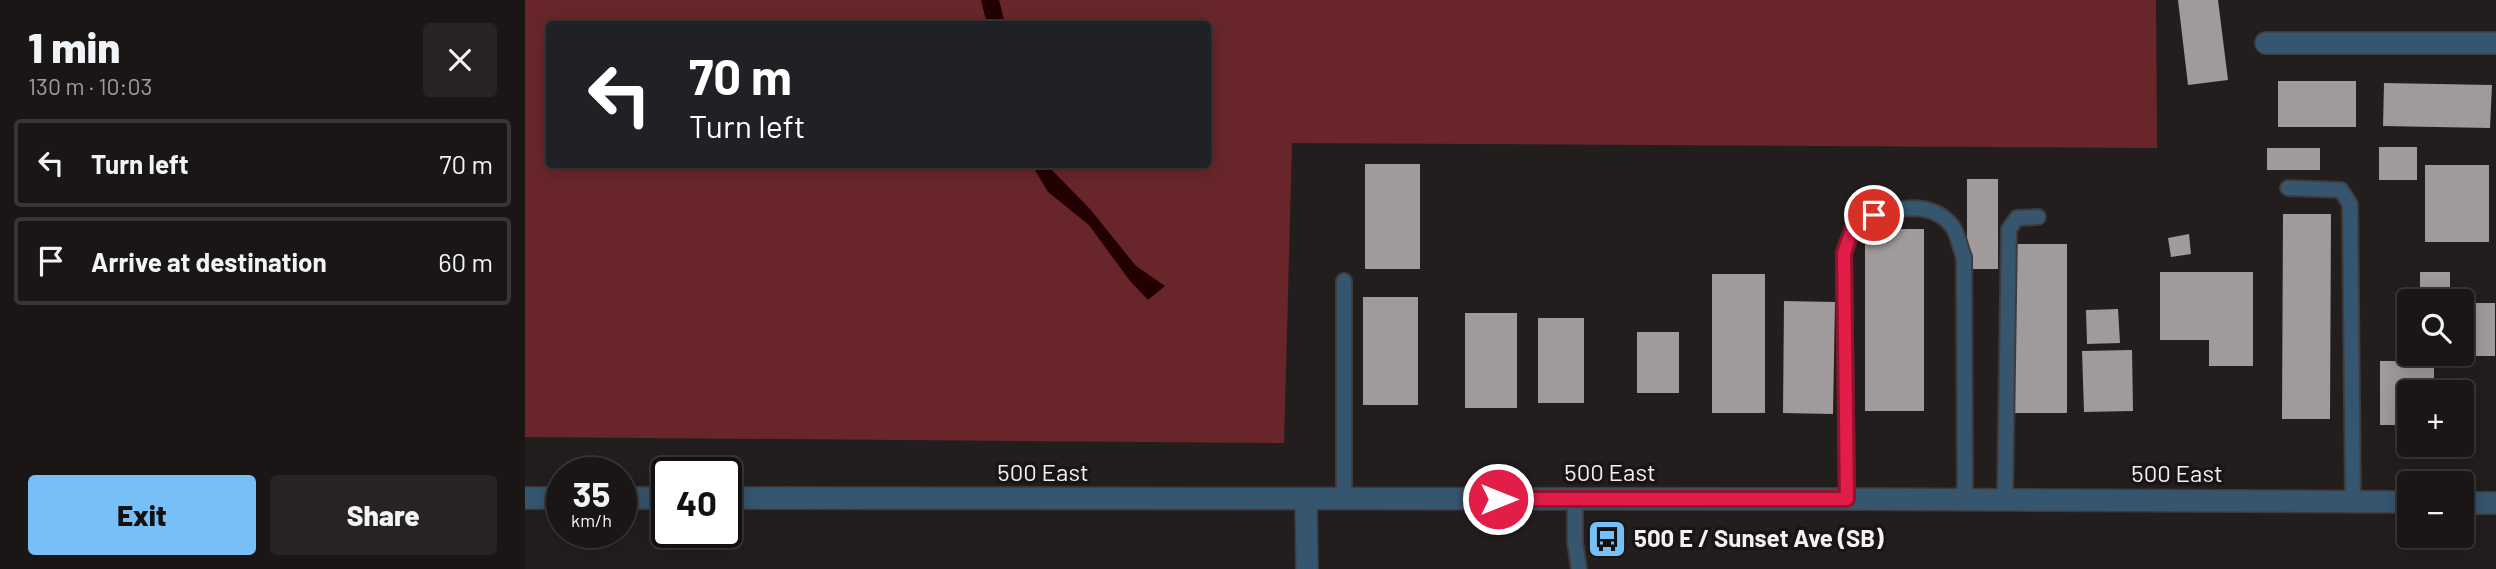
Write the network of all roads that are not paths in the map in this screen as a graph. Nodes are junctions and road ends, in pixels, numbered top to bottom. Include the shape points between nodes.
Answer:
1 (2266, 43) dead end
2 (2496, 43) edge
3 (2288, 188) dead end
4 (2038, 217) dead end
5 (1345, 281) dead end
6 (525, 498) edge
7 (546, 498) edge
8 (742, 498) edge
9 (1306, 499) junction
10 (1345, 499) junction
11 (1575, 499) junction
12 (1847, 499) junction
13 (2005, 499) junction
14 (1965, 500) junction
15 (2353, 502) junction
16 (2397, 502) edge
17 (2474, 503) edge
18 (2496, 503) edge
19 (1307, 569) edge
20 (1579, 569) edge

1 - 2 street
3 - 15 lane via 2341,190 2350,204
4 - 13 lane via 2017,218 2009,229
5 - 10 lane
6 - 7 street
8 - 9 street, 500 East
9 - 10 street, 500 East
9 - 19 street
10 - 11 street, 500 East
11 - 12 street, 500 East
11 - 20 lane
12 - 14 street, 500 East
12 - 14 lane via 1844,253 1855,222 1894,208 1933,211 1952,226 1964,257
13 - 14 street, 500 East
13 - 15 street, 500 East
15 - 16 street, 500 East
17 - 18 street

